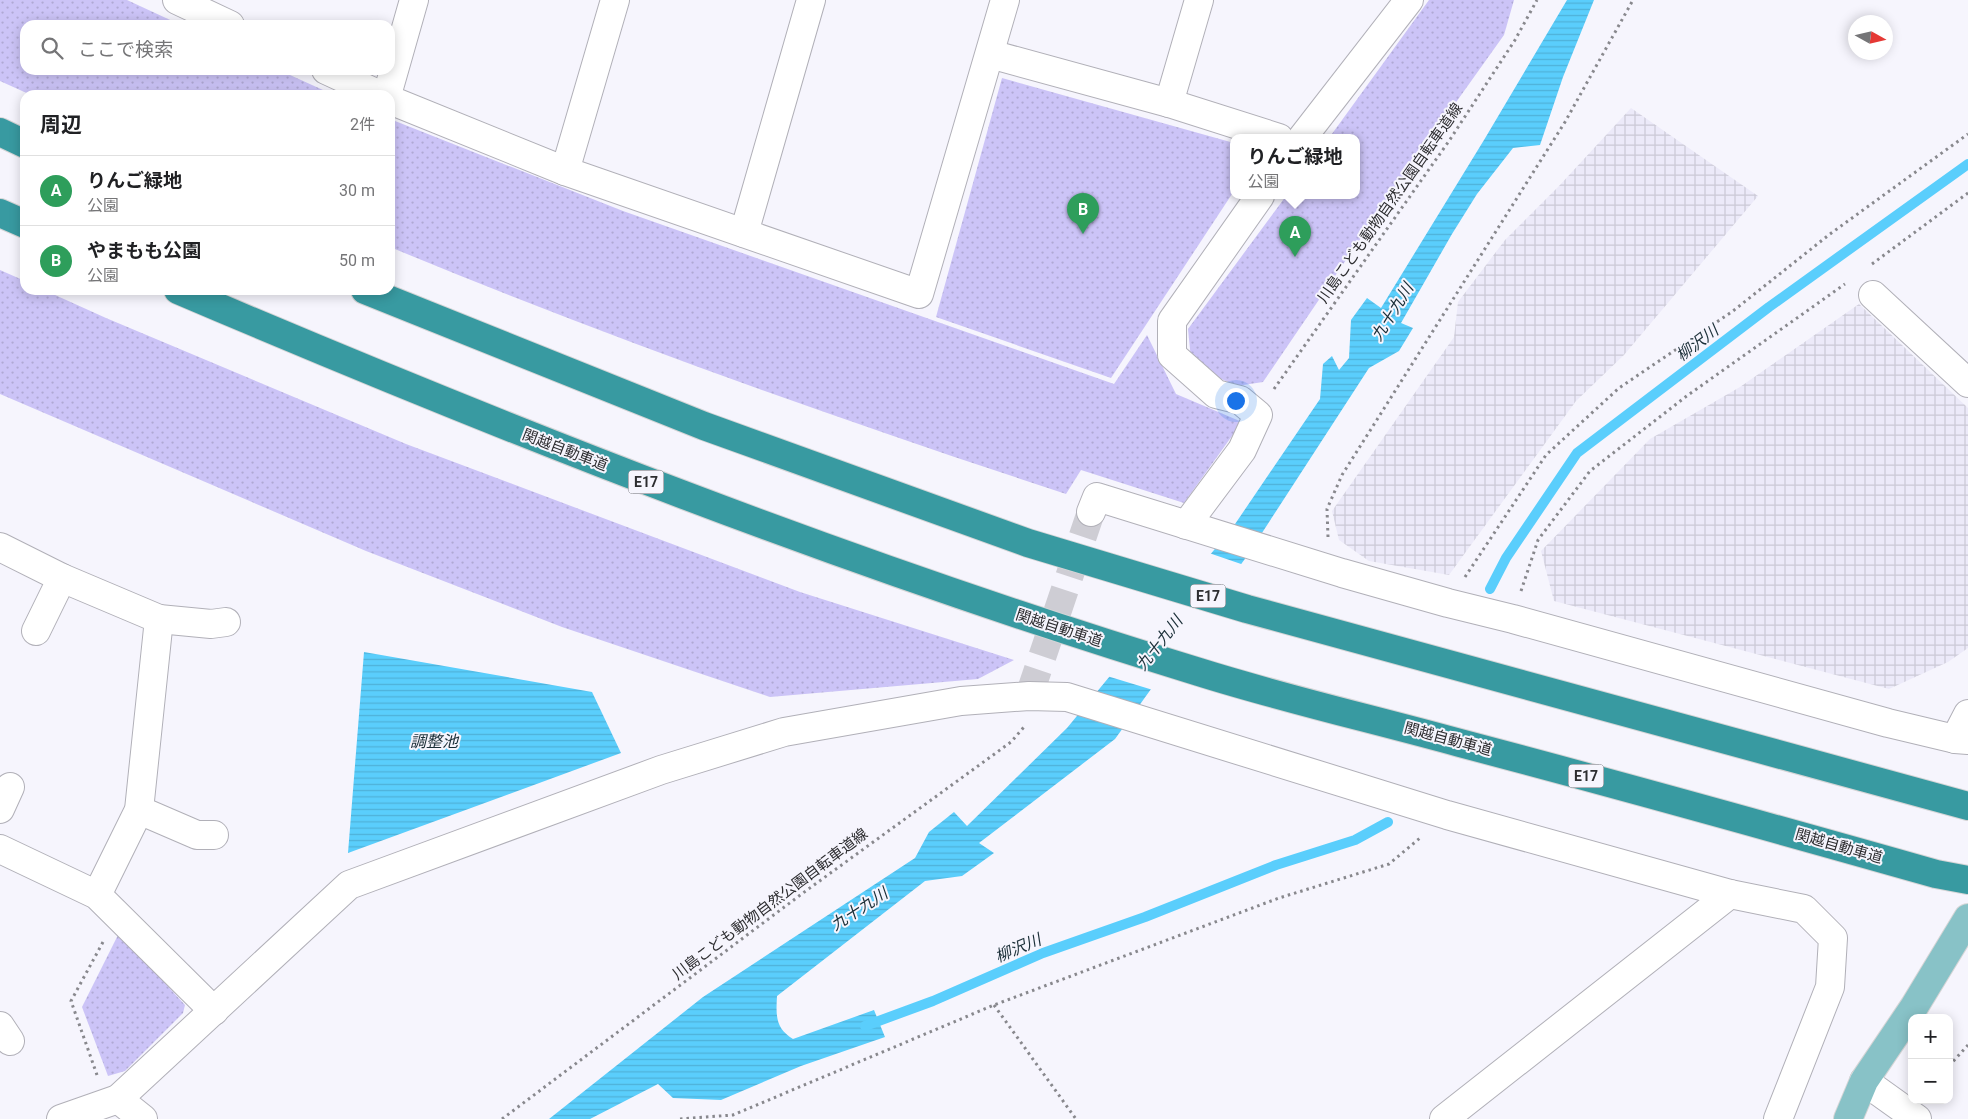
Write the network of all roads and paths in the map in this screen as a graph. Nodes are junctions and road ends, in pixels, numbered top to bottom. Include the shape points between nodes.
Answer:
1 (177, 0) edge
2 (414, 0) edge
3 (615, 0) edge
4 (811, 0) edge
5 (1005, 0) edge
6 (1199, 0) edge
7 (1408, 0) edge
8 (1537, 0) edge
9 (1633, 0) edge
10 (217, 13) edge
11 (990, 54) junction
12 (395, 67) edge
13 (337, 75) edge
14 (393, 75) edge
15 (369, 90) edge
16 (388, 90) edge
17 (395, 102) edge
18 (1168, 103) junction
19 (0, 132) edge
20 (1266, 134) edge
21 (1305, 134) edge
22 (1968, 134) edge
23 (20, 142) edge
24 (565, 171) junction
25 (1968, 193) edge
26 (1258, 199) edge
27 (0, 213) edge
28 (20, 222) edge
29 (744, 233) junction
30 (1864, 269) dead end
31 (1848, 281) dead end
32 (190, 295) edge
33 (377, 295) edge
34 (1873, 295) dead end
35 (1968, 383) edge
36 (1258, 415) junction
37 (1092, 512) tunnel mouth
38 (1186, 525) junction
39 (0, 546) edge
40 (1342, 573) junction
41 (62, 578) junction
42 (1448, 603) junction
43 (158, 619) junction
44 (1513, 619) junction
45 (226, 622) dead end
46 (36, 631) dead end
47 (1029, 696) junction
48 (1968, 714) edge
49 (1961, 739) edge
50 (1968, 806) edge
51 (139, 810) junction
52 (1447, 815) junction
53 (214, 835) dead end
54 (0, 849) edge
55 (1968, 880) edge
56 (1730, 894) junction
57 (97, 895) junction
58 (118, 915) junction
59 (1968, 918) edge
60 (994, 1005) junction
61 (214, 1011) junction
62 (1968, 1045) edge
63 (1953, 1062) edge
64 (1864, 1081) junction
65 (118, 1099) junction
66 (61, 1119) edge
67 (143, 1119) edge
68 (502, 1119) edge
69 (680, 1119) edge
70 (1076, 1119) edge
71 (1444, 1119) edge
72 (1778, 1119) edge
73 (1848, 1119) edge
74 (1917, 1119) edge

1 - 10 street
2 - 12 street
3 - 24 street
4 - 29 street
5 - 11 street
6 - 18 street
7 - 21 street
8 - 36 path, 川島こども動物自然公園自転車道線 via 1515,40 1449,141
9 - 40 path via 1565,122 1342,475 1327,509 1328,538
11 - 18 street
11 - 29 street via 919,294
13 - 15 street
14 - 16 street
17 - 24 street
18 - 20 street
19 - 23 highway
22 - 42 path via 1830,234 1733,311 1612,395 1546,455
24 - 29 street
25 - 30 path
26 - 36 street via 1172,321 1172,355 1216,394 1240,400
27 - 28 highway
31 - 44 path via 1688,395 1590,471 1538,540
32 - 55 highway, 関越自動車道 / E17 via 496,423 672,492 837,553 1124,649 1204,674 1716,811 1936,874
33 - 50 highway, E17 via 704,426 1028,542 1247,609
34 - 35 street
36 - 38 street via 1242,450
37 - 38 street via 1097,497
38 - 40 street
39 - 41 street
40 - 42 street
41 - 43 street
41 - 46 street
42 - 44 street
43 - 45 street via 211,624
43 - 51 street
44 - 49 street via 1888,723
47 - 52 street via 1067,697
47 - 61 street via 961,701 784,732 661,770 349,885
47 - 68 path, 川島こども動物自然公園自転車道線 via 1032,717 1011,742
48 - 49 street
51 - 53 street via 197,835
51 - 57 street
52 - 56 street
52 - 60 path via 1389,864 1279,898
54 - 57 street
56 - 71 street
56 - 72 street via 1804,909 1834,938 1830,987
57 - 58 street
58 - 61 street
58 - 65 path via 71,1002 102,1086
59 - 64 main road
60 - 69 path via 733,1115
60 - 70 path
61 - 65 street
62 - 63 path
64 - 73 main road
64 - 74 street
65 - 66 street
65 - 67 street

